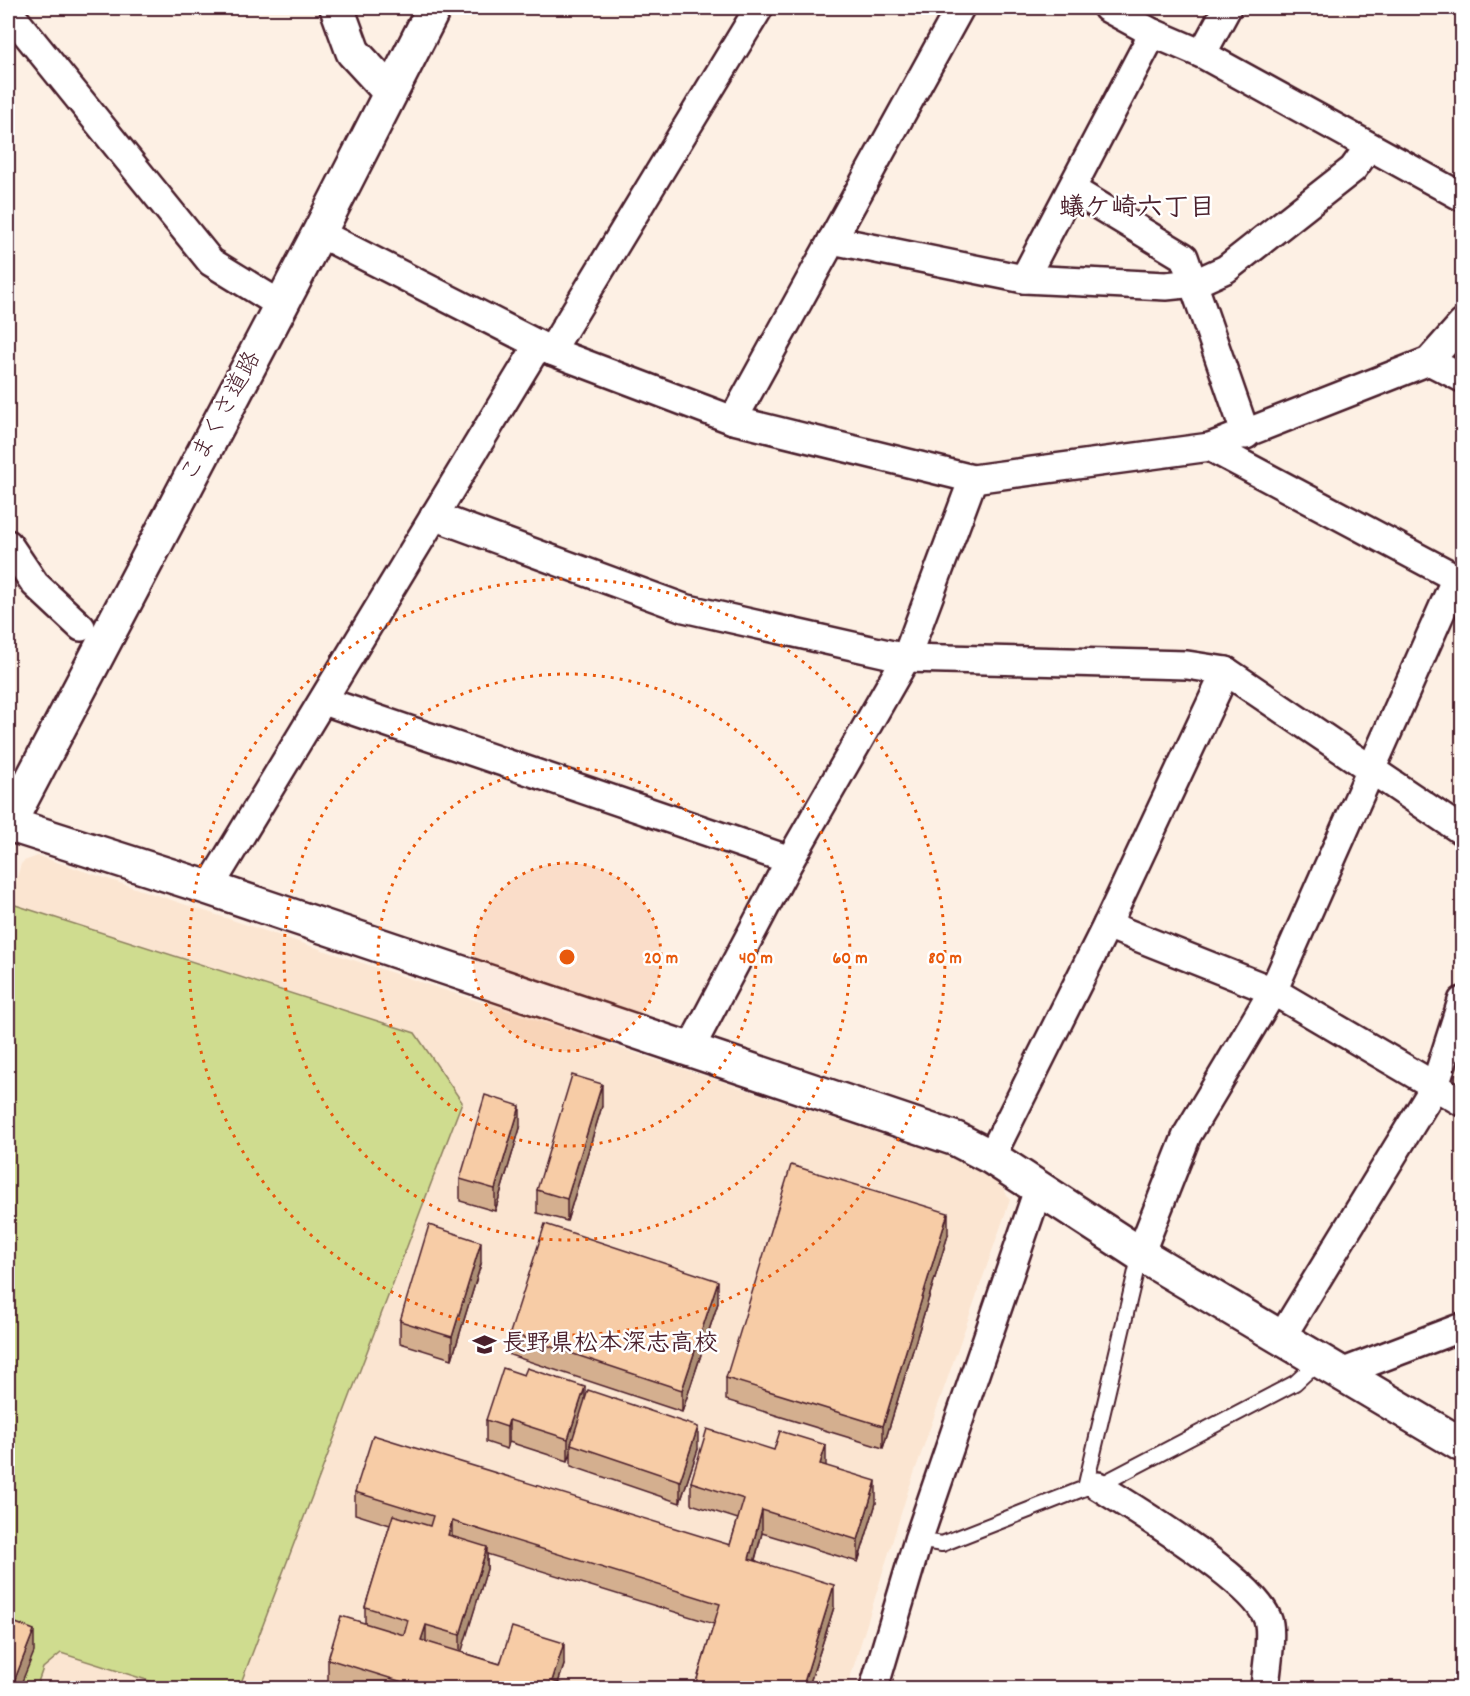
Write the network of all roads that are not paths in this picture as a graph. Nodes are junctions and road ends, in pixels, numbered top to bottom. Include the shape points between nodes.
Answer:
1 (338, 8) edge
2 (434, 8) edge
3 (759, 8) edge
4 (960, 8) edge
5 (1107, 8) edge
6 (1227, 8) edge
7 (8, 10) edge
8 (1153, 33) junction
9 (1202, 54) junction
10 (390, 91) junction
11 (1368, 148) junction
12 (1073, 190) junction
13 (1462, 197) edge
14 (319, 233) junction
15 (832, 240) junction
16 (1024, 279) junction
17 (1195, 283) junction
18 (281, 305) junction
19 (1462, 324) edge
20 (544, 348) junction
21 (1429, 361) junction
22 (1462, 378) edge
23 (733, 420) junction
24 (1246, 435) junction
25 (1210, 447) junction
26 (974, 479) junction
27 (434, 516) junction
28 (8, 544) edge
29 (1459, 579) edge
30 (81, 627) dead end
31 (906, 658) junction
32 (1226, 671) junction
33 (324, 700) junction
34 (1371, 768) junction
35 (8, 824) edge
36 (1462, 831) edge
37 (790, 860) junction
38 (209, 888) junction
39 (1107, 925) junction
40 (1272, 991) junction
41 (1462, 1000) edge
42 (689, 1051) junction
43 (1435, 1086) junction
44 (1462, 1102) edge
45 (991, 1157) junction
46 (1038, 1190) junction
47 (1140, 1254) junction
48 (1462, 1327) edge
49 (1281, 1338) junction
50 (1330, 1366) junction
51 (1462, 1445) edge
52 (1092, 1487) junction
53 (918, 1540) junction
54 (874, 1689) edge
55 (1265, 1689) edge

1 - 10 street via 353,52
2 - 10 street, こまくさ道路
3 - 20 street
4 - 15 street
5 - 8 street
6 - 9 street
7 - 18 street via 211,262
8 - 9 street
8 - 12 street
9 - 11 street
10 - 14 street, こまくさ道路
11 - 13 street
11 - 17 street via 1353,169 1226,269
12 - 16 street
12 - 17 street via 1184,257
14 - 18 street, こまくさ道路
14 - 20 street
15 - 16 street
15 - 23 street
16 - 17 street via 1166,286
17 - 24 street
18 - 35 street, こまくさ道路
19 - 21 street
20 - 23 street
20 - 27 street
21 - 22 street
21 - 24 street
23 - 26 street
24 - 25 street
25 - 26 street
25 - 29 street
26 - 31 street
27 - 31 street via 684,608
27 - 33 street
28 - 30 street via 35,584
29 - 34 street
31 - 32 street via 1187,665
31 - 37 street
32 - 34 street
32 - 39 street
33 - 37 street
33 - 38 street
34 - 36 street
34 - 40 street
35 - 38 street
37 - 42 street
38 - 42 street
39 - 40 street
39 - 45 street
40 - 43 street
40 - 47 street via 1187,1135
41 - 43 street
42 - 45 street via 956,1139
43 - 44 street
43 - 49 street
45 - 46 street
46 - 47 street
46 - 53 street
47 - 49 street
47 - 52 lane
48 - 50 street
49 - 50 street
50 - 51 street
50 - 52 lane
52 - 53 lane via 942,1544
52 - 55 street via 1164,1528 1252,1594 1269,1623
53 - 54 street

